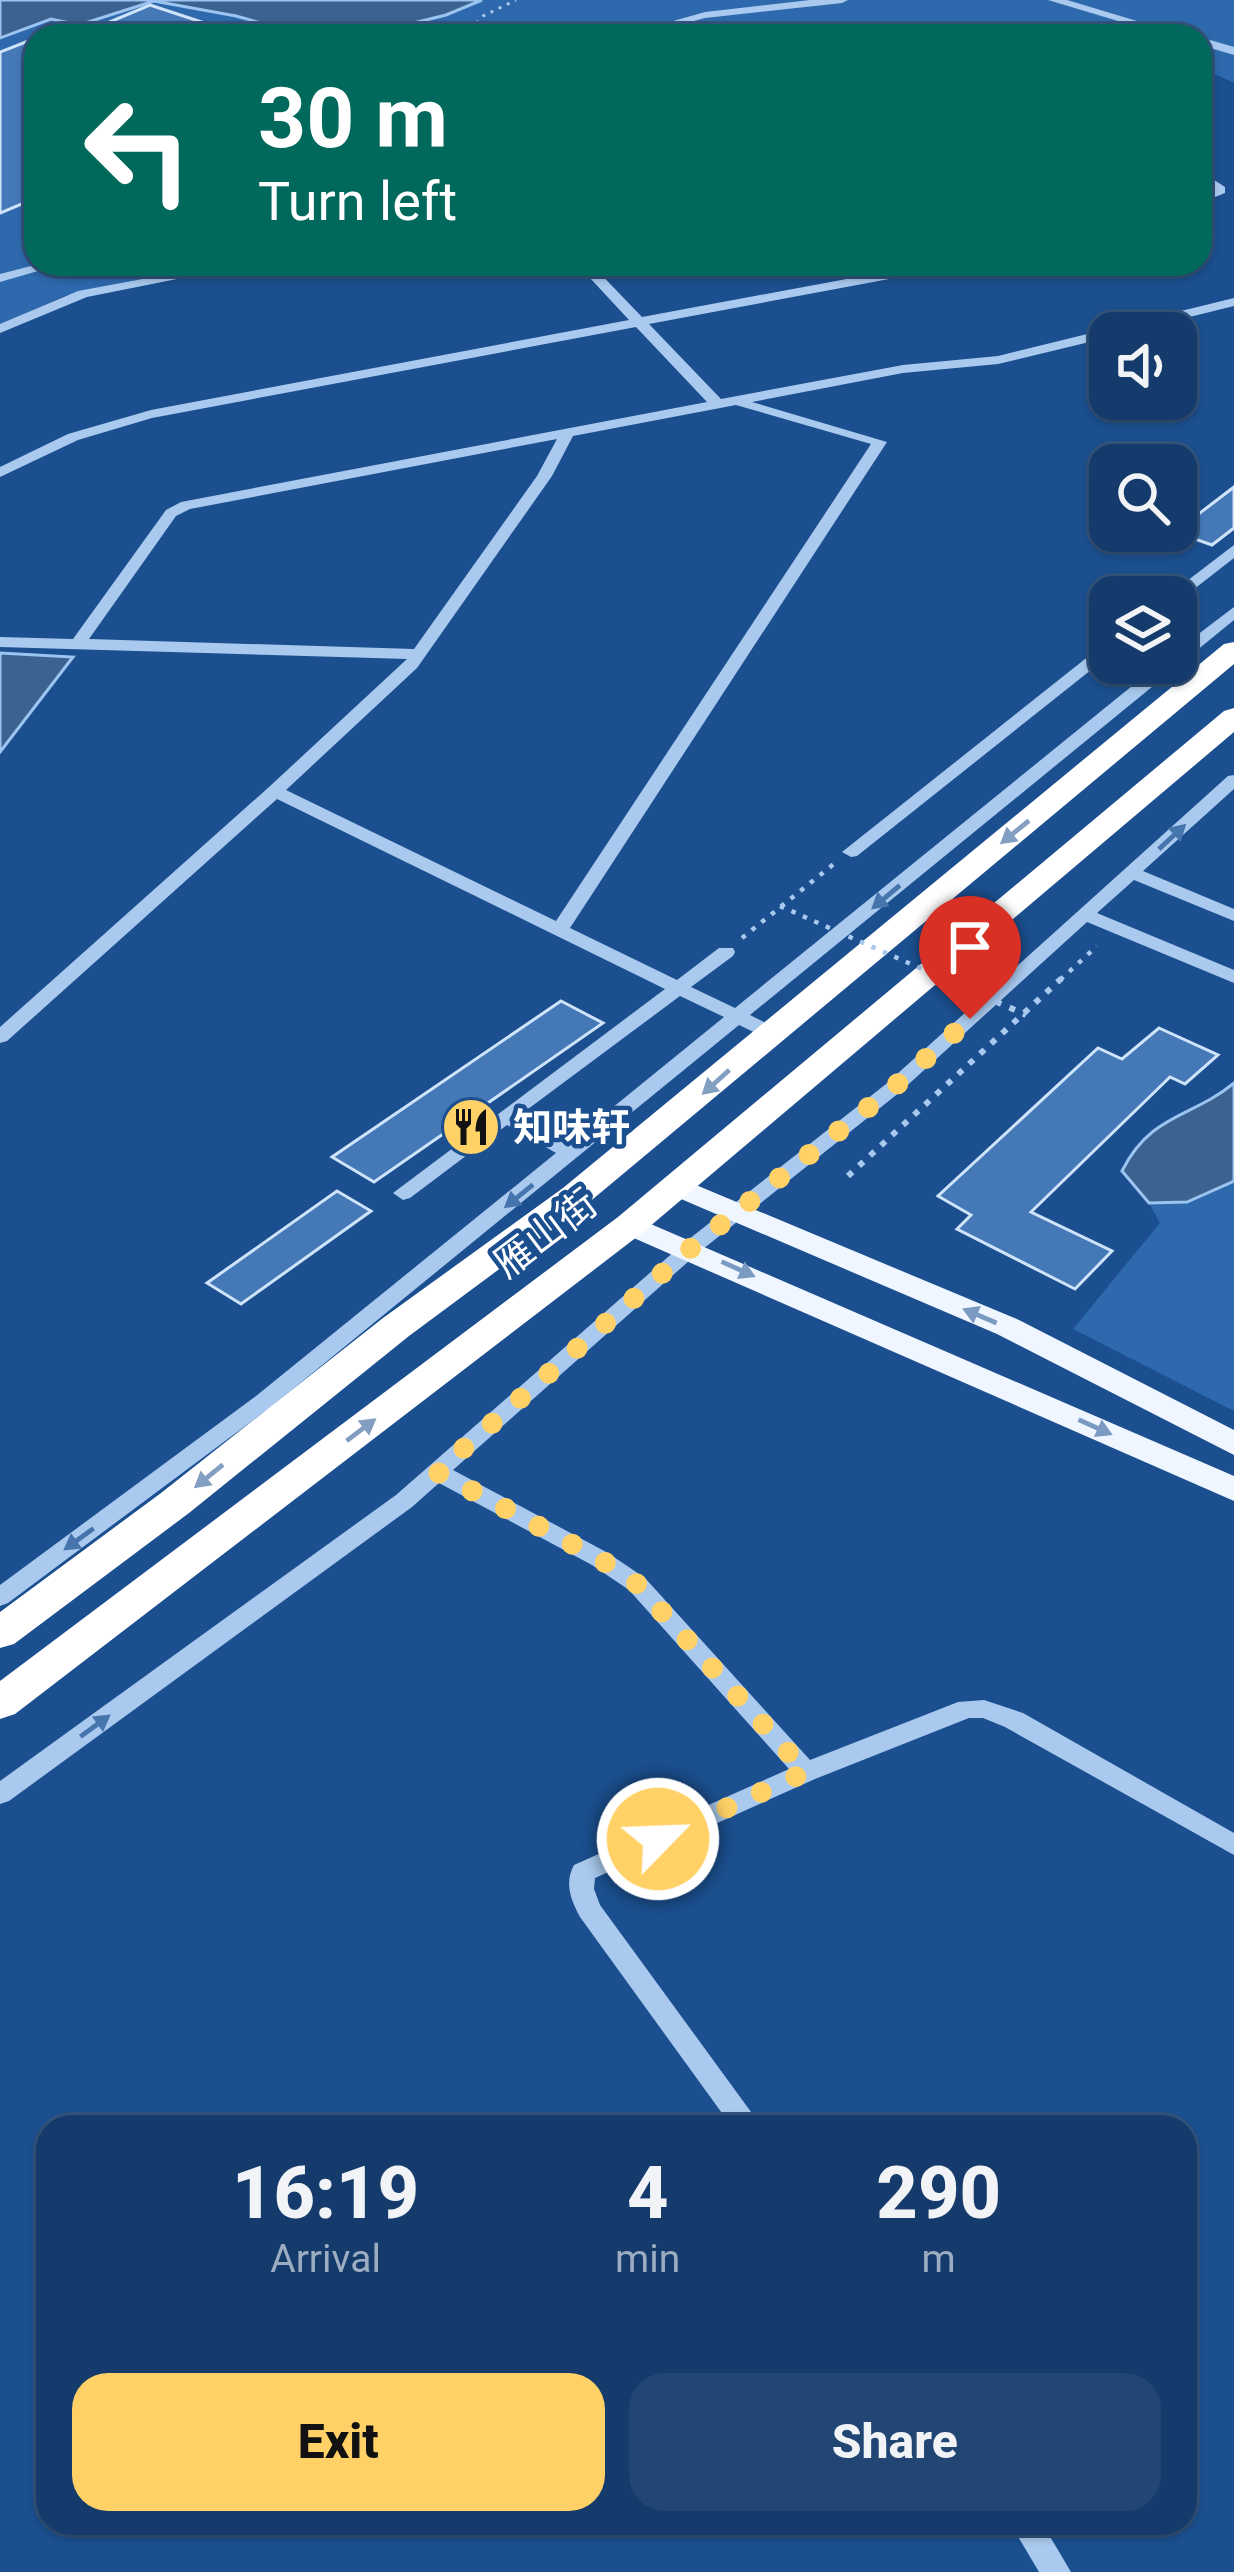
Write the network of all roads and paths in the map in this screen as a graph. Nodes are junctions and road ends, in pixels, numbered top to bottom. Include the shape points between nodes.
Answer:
1 (516, 0) edge
2 (842, 0) edge
3 (1054, 0) edge
4 (475, 24) edge
5 (671, 24) edge
6 (1139, 24) edge
7 (180, 276) edge
8 (596, 276) edge
9 (884, 276) edge
10 (1234, 302) edge
11 (642, 322) junction
12 (0, 329) edge
13 (728, 404) junction
14 (566, 436) junction
15 (0, 472) edge
16 (1234, 550) edge
17 (1197, 579) edge
18 (1234, 612) edge
19 (1197, 642) edge
20 (0, 643) edge
21 (77, 644) junction
22 (1234, 650) edge
23 (418, 654) junction
24 (1089, 664) edge
25 (1139, 684) edge
26 (1146, 684) edge
27 (1144, 686) junction
28 (1234, 717) edge
29 (1234, 780) edge
30 (275, 791) junction
31 (850, 852) joint
32 (1132, 873) junction
33 (780, 906) junction
34 (1086, 915) junction
35 (1234, 916) edge
36 (1115, 927) junction
37 (560, 929) junction
38 (726, 952) joint
39 (1234, 977) edge
40 (679, 987) junction
41 (1026, 1015) junction
42 (756, 1024) junction
43 (0, 1037) edge
44 (506, 1116) junction
45 (572, 1153) junction
46 (848, 1176) dead end
47 (677, 1186) junction
48 (404, 1193) dead end
49 (736, 1211) junction
50 (630, 1225) junction
51 (691, 1248) junction
52 (1234, 1444) edge
53 (437, 1472) junction
54 (1234, 1489) edge
55 (0, 1597) edge
56 (0, 1633) edge
57 (0, 1703) edge
58 (806, 1772) junction
59 (0, 1794) edge
60 (1234, 1845) edge
61 (739, 2115) edge
62 (1032, 2535) edge
63 (1055, 2572) edge

1 - 4 path
2 - 5 street
3 - 6 street
7 - 12 street via 83,294
8 - 11 street
9 - 11 street
10 - 13 street via 998,360 903,369
11 - 13 street
11 - 15 street via 152,414 82,432
13 - 14 street
13 - 37 street via 880,442
14 - 21 street via 186,506 172,513
14 - 23 street
16 - 17 street
18 - 19 street
20 - 21 street
21 - 23 street
22 -> 42 highway, 雁山街
23 - 30 street
24 - 31 street
25 - 27 street
26 - 27 street
27 -> 42 street
28 - 47 highway, 雁山街
32 -> 29 street
30 - 37 street
30 - 43 street
31 - 33 path
32 - 34 street
32 - 35 street
33 - 38 path
33 - 41 path, bridge
34 - 36 street
34 - 49 street via 893,1088
36 - 39 street
36 - 41 path
37 - 40 street
38 - 40 street
40 - 42 street
40 - 44 street
41 - 46 path
42 - 45 street
42 -> 56 highway, 雁山街 via 700,1096
44 - 45 street
44 - 48 street
45 -> 55 street via 265,1402
47 - 49 main road
47 - 50 highway, 雁山街
49 - 51 street
52 -> 49 main road via 1007,1328
50 - 51 main road
57 -> 50 highway, 雁山街
51 - 53 street
51 -> 54 main road
53 - 58 street via 637,1584
59 -> 53 street
58 - 60 street via 984,1709
58 - 61 street via 584,1872 589,1910
62 - 63 street

